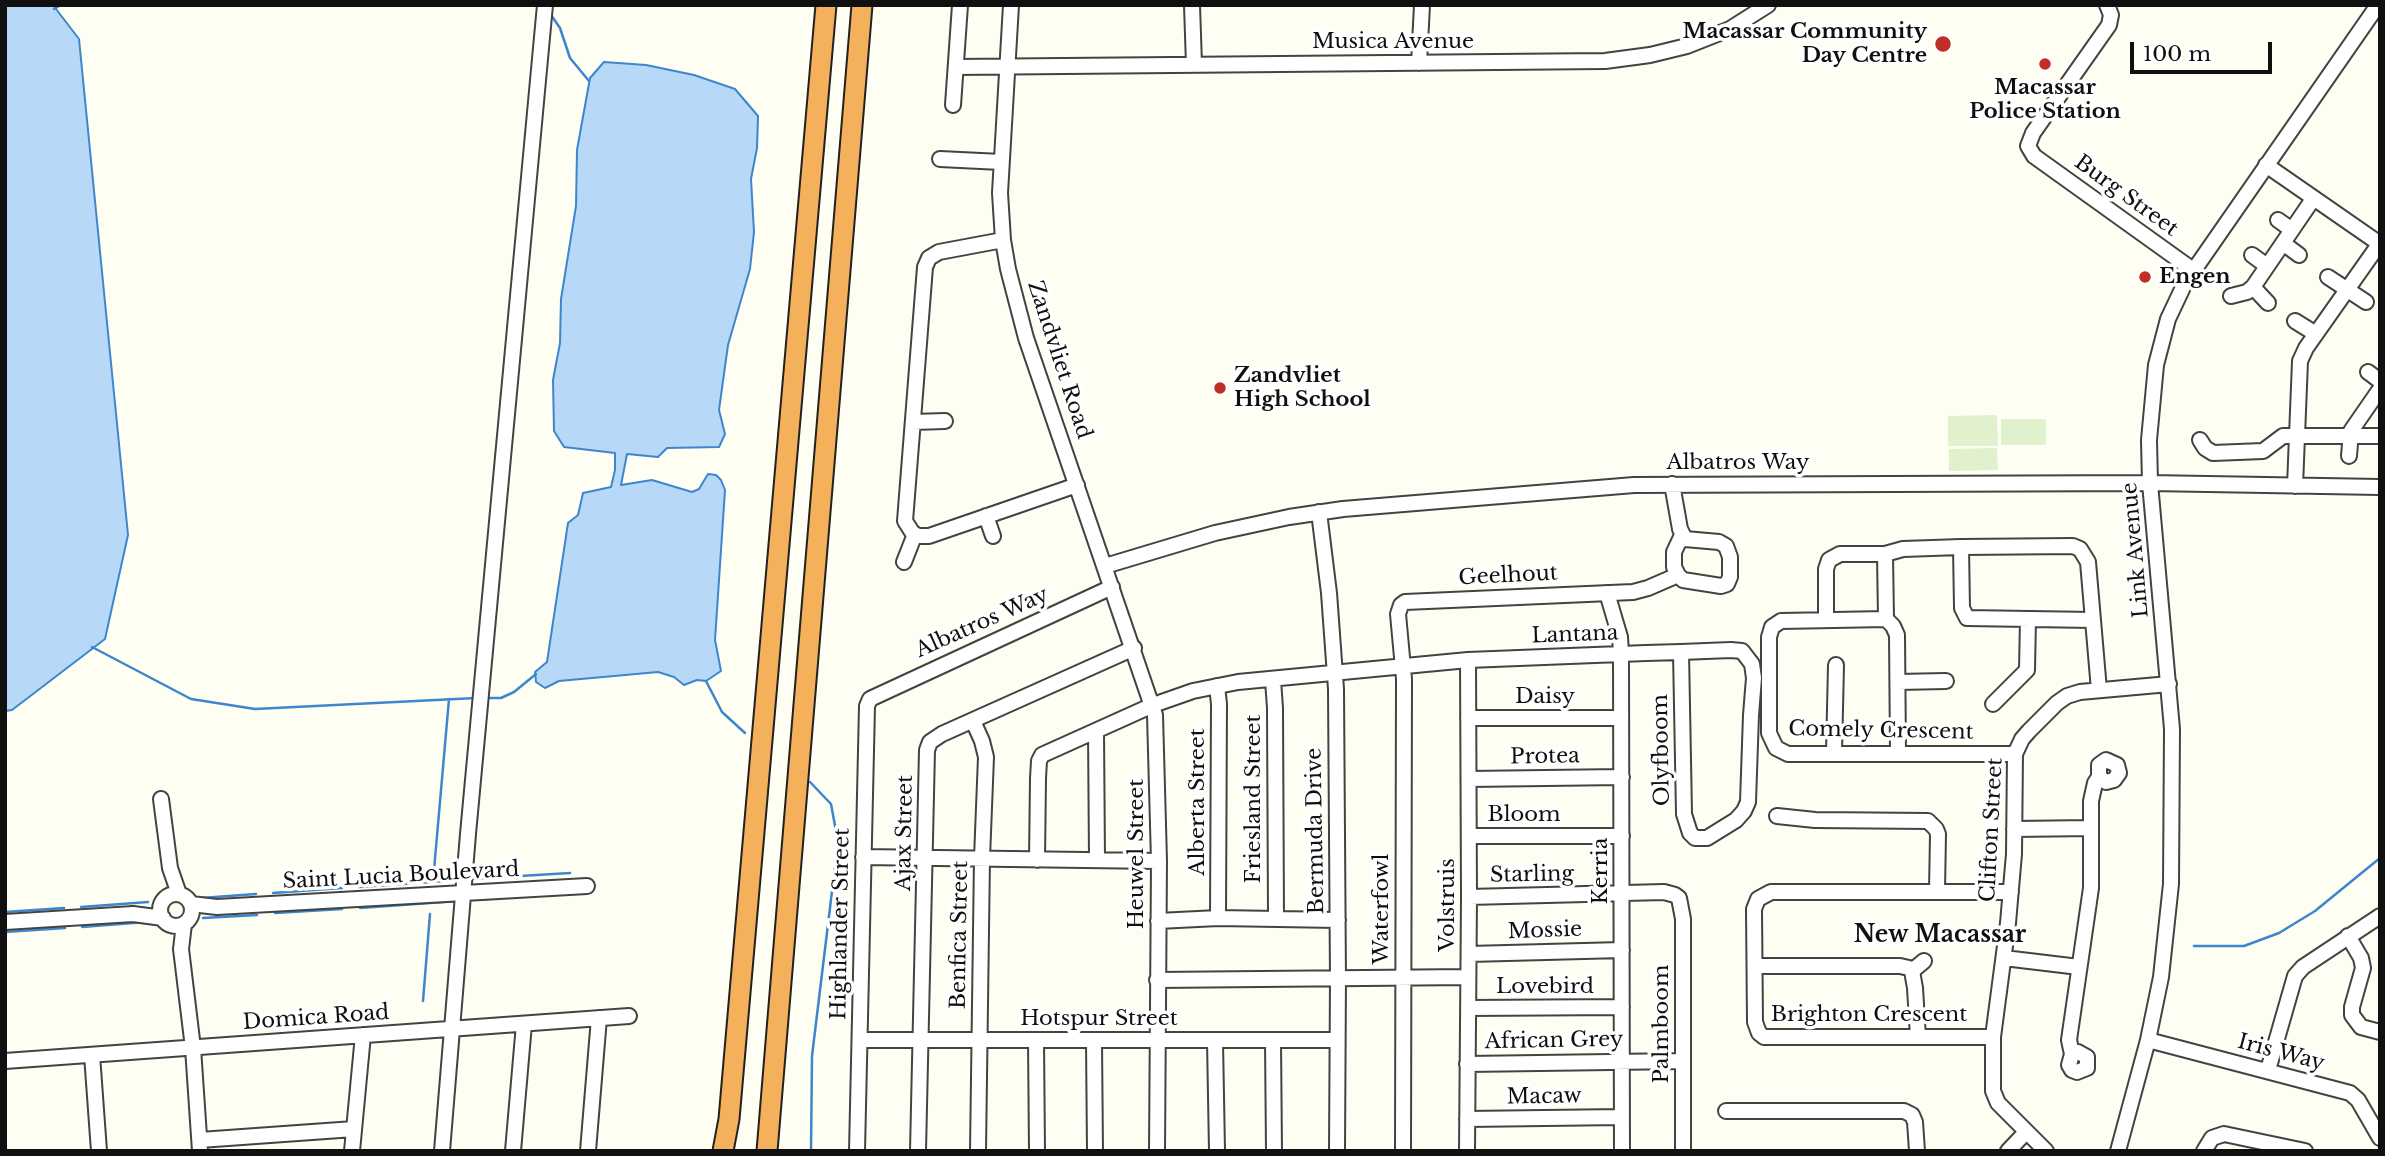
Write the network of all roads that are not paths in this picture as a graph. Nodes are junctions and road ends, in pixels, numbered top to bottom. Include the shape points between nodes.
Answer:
1 (545, 5) edge
2 (826, 5) edge
3 (862, 5) edge
4 (960, 5) edge
5 (1011, 5) edge
6 (1192, 5) edge
7 (1422, 5) edge
8 (1768, 5) edge
9 (2107, 5) edge
10 (2378, 5) edge
11 (1419, 63) junction
12 (1194, 65) junction
13 (1007, 66) junction
14 (956, 67) junction
15 (953, 105) dead end
16 (940, 159) dead end
17 (1001, 162) junction
18 (2266, 165) junction
19 (2313, 199) junction
20 (2278, 220) dead end
21 (2292, 230) junction
22 (1003, 240) junction
23 (2283, 243) junction
24 (2380, 244) edge
25 (2299, 255) dead end
26 (2252, 256) dead end
27 (2267, 266) junction
28 (2193, 270) junction
29 (2328, 277) dead end
30 (2253, 287) junction
31 (2347, 289) junction
32 (2231, 296) dead end
33 (2366, 302) dead end
34 (2268, 303) dead end
35 (2295, 321) dead end
36 (2316, 334) junction
37 (2380, 389) edge
38 (945, 421) dead end
39 (913, 422) junction
40 (2297, 435) junction
41 (2349, 436) junction
42 (2380, 436) edge
43 (2200, 440) dead end
44 (2348, 456) dead end
45 (2150, 483) junction
46 (1672, 484) junction
47 (1077, 485) junction
48 (2295, 486) junction
49 (2380, 486) edge
50 (1319, 512) junction
51 (986, 516) junction
52 (915, 534) junction
53 (1682, 535) junction
54 (993, 536) dead end
55 (1961, 547) junction
56 (1885, 554) junction
57 (905, 562) dead end
58 (1105, 566) junction
59 (1678, 575) junction
60 (1112, 587) junction
61 (1607, 593) junction
62 (1886, 619) junction
63 (1826, 620) junction
64 (2028, 620) junction
65 (2093, 620) junction
66 (1134, 648) junction
67 (1681, 652) junction
68 (1621, 654) junction
69 (1747, 655) joint
70 (1468, 660) junction
71 (1836, 665) dead end
72 (1403, 667) junction
73 (1335, 674) junction
74 (1273, 680) junction
75 (1946, 681) dead end
76 (1898, 682) junction
77 (2169, 684) junction
78 (1217, 686) junction
79 (2099, 690) junction
80 (870, 699) joint
81 (1993, 704) dead end
82 (1153, 705) junction
83 (1468, 718) junction
84 (1621, 718) junction
85 (973, 722) junction
86 (1096, 731) junction
87 (1834, 753) junction
88 (1898, 753) junction
89 (2015, 754) junction
90 (1622, 777) junction
91 (2099, 778) dead end
92 (1469, 779) junction
93 (161, 799) dead end
94 (1777, 816) dead end
95 (2014, 828) junction
96 (2091, 828) junction
97 (1469, 836) junction
98 (1622, 836) junction
99 (863, 857) junction
100 (925, 858) junction
101 (982, 858) junction
102 (1037, 860) junction
103 (1097, 860) junction
104 (1159, 860) junction
105 (587, 886) dead end
106 (1937, 891) junction
107 (2011, 892) junction
108 (464, 893) junction
109 (1622, 894) junction
110 (1469, 897) junction
111 (1679, 898) joint
112 (176, 910) junction
113 (2380, 916) edge
114 (1218, 918) junction
115 (1276, 918) junction
116 (1338, 920) junction
117 (1158, 921) junction
118 (5, 922) edge
119 (2348, 936) junction
120 (1622, 950) junction
121 (1469, 954) junction
122 (2004, 958) junction
123 (1755, 966) junction
124 (2079, 967) junction
125 (1468, 976) junction
126 (1338, 979) junction
127 (1403, 979) junction
128 (1157, 980) junction
129 (1622, 1007) junction
130 (1468, 1008) junction
131 (629, 1016) dead end
132 (599, 1018) junction
133 (524, 1024) junction
134 (453, 1029) junction
135 (2380, 1032) edge
136 (363, 1035) junction
137 (1918, 1037) junction
138 (1993, 1037) junction
139 (860, 1040) junction
140 (921, 1040) junction
141 (980, 1040) junction
142 (1158, 1040) junction
143 (1337, 1040) junction
144 (2148, 1040) junction
145 (1036, 1041) junction
146 (1094, 1041) junction
147 (1215, 1041) junction
148 (1273, 1041) junction
149 (193, 1048) junction
150 (2072, 1054) dead end
151 (92, 1055) junction
152 (1622, 1060) junction
153 (5, 1061) edge
154 (1683, 1061) junction
155 (1467, 1064) junction
156 (2268, 1070) junction
157 (1726, 1111) dead end
158 (1622, 1117) junction
159 (1467, 1119) junction
160 (2376, 1122) edge
161 (354, 1129) junction
162 (2026, 1132) junction
163 (2380, 1138) edge
164 (200, 1145) edge
165 (99, 1151) edge
166 (352, 1151) edge
167 (442, 1151) edge
168 (513, 1151) edge
169 (587, 1151) edge
170 (723, 1151) edge
171 (766, 1151) edge
172 (857, 1151) edge
173 (918, 1151) edge
174 (978, 1151) edge
175 (1037, 1151) edge
176 (1095, 1151) edge
177 (1157, 1151) edge
178 (1217, 1151) edge
179 (1274, 1151) edge
180 (1337, 1151) edge
181 (1402, 1151) edge
182 (1467, 1151) edge
183 (1622, 1151) edge
184 (1683, 1151) edge
185 (1917, 1151) edge
186 (2008, 1151) edge
187 (2046, 1151) edge
188 (2118, 1151) edge
189 (2204, 1151) edge
190 (2305, 1151) edge

1 - 108 street
2 - 170 highway
3 - 171 highway
4 - 14 street
5 - 13 street, Zandvliet Road
6 - 12 street
7 - 11 street
8 - 11 street, Musica Avenue via 1698,42 1623,60
9 - 28 street, Burg Street via 2109,25 2028,146 2034,156
10 - 18 street, Link Avenue
11 - 12 street, Musica Avenue
12 - 13 street, Musica Avenue
13 - 14 street, Musica Avenue
13 - 17 street, Zandvliet Road
14 - 15 street
16 - 17 street
17 - 22 street, Zandvliet Road
18 - 19 street
18 - 28 street, Link Avenue
19 - 21 street
19 - 24 street
20 - 21 street
21 - 23 street
22 - 39 street via 946,250 929,258
22 - 47 street, Zandvliet Road via 1019,315
23 - 25 street
23 - 27 street
24 - 31 street
26 - 27 street
27 - 30 street
28 - 45 street, Link Avenue via 2168,320 2156,365
29 - 31 street
30 - 32 street
30 - 34 street
31 - 33 street
31 - 36 street
35 - 36 street
36 - 40 street via 2300,361
37 - 41 street
38 - 39 street
39 - 52 street via 905,515
40 - 41 street
40 - 43 street via 2281,436 2270,448 2259,451 2213,453
40 - 48 street
41 - 42 street
41 - 44 street
45 - 46 street, Albatros Way
45 - 48 street, Albatros Way
45 - 77 street, Link Avenue
46 - 50 street, Albatros Way
46 - 53 street
47 - 51 street
47 - 58 street, Zandvliet Road
48 - 49 street, Albatros Way
50 - 58 street, Albatros Way via 1235,527
50 - 73 street, Bermuda Drive
51 - 52 street via 929,536
51 - 54 street
52 - 57 street
53 - 59 street via 1674,552
53 - 59 street via 1690,541 1726,546 1730,577 1721,586 1683,580
55 - 56 street
55 - 64 street via 1965,617
55 - 65 street via 2080,549 2088,562
56 - 62 street
56 - 63 street via 1840,554 1829,560
58 - 60 street, Heuwel Street
59 - 61 street, Geelhout via 1648,588
60 - 66 street, Heuwel Street
60 - 80 street, Albatros Way
61 - 68 street, Kerria
61 - 72 street, Geelhout via 1405,602 1398,614
62 - 63 street, Comely Crescent
62 - 76 street via 1897,635
63 - 87 street, Comely Crescent via 1782,621 1772,627 1769,733 1780,752
64 - 65 street
64 - 81 street via 2026,670
65 - 79 street
66 - 82 street, Heuwel Street
66 - 85 street, Ajax Street
67 - 68 street, Lantana
67 - 69 street, Lantana via 1742,651
67 - 69 street, Olyfboom via 1684,814 1695,838 1707,838 1736,820 1748,802 1754,678
68 - 70 street, Lantana
68 - 84 street, Kerria
70 - 72 street, Lantana
70 - 83 street, Volstruis
71 - 87 street
72 - 73 street, Lantana
72 - 127 street, Waterfowl
73 - 74 street, Lantana
73 - 116 street, Bermuda Drive
74 - 78 street, Lantana
74 - 115 street, Friesland Street
75 - 76 street
76 - 88 street
77 - 79 street, Clifton Street
77 - 144 street, Link Avenue via 2171,884 2161,977
78 - 82 street, Lantana
78 - 114 street, Alberta Street
79 - 89 street, Clifton Street via 2061,699 2022,739
80 - 99 street, Highlander Street
82 - 86 street, Lantana
82 - 104 street, Heuwel Street
83 - 84 street, Daisy
83 - 92 street, Volstruis
84 - 90 street, Kerria
85 - 100 street, Ajax Street via 942,734 927,750
85 - 101 street, Benfica Street via 986,757
86 - 102 street, Lantana via 1042,755 1039,761
86 - 103 street
87 - 88 street, Comely Crescent
88 - 89 street, Comely Crescent
89 - 95 street, Clifton Street
90 - 92 street, Protea
90 - 98 street, Kerria
91 - 96 street via 2091,801
92 - 97 street, Volstruis
93 - 112 street
94 - 106 street via 1815,826 1923,820 1941,824
95 - 96 street
95 - 107 street, Clifton Street
96 - 124 street via 2091,888
97 - 98 street, Bloom
97 - 110 street, Volstruis
98 - 109 street, Kerria
99 - 100 street
99 - 139 street, Highlander Street
100 - 101 street
100 - 140 street, Ajax Street
101 - 102 street
101 - 141 street, Benfica Street
102 - 103 street
103 - 104 street
104 - 117 street, Heuwel Street
105 - 108 street, Saint Lucia Boulevard
106 - 107 street, Brighton Crescent
106 - 123 street, Brighton Crescent via 1767,893 1754,909
107 - 122 street, Clifton Street
108 - 112 street, Saint Lucia Boulevard
108 - 134 street
109 - 110 street, Starling
109 - 111 street, Starling via 1664,892
109 - 120 street, Kerria
110 - 121 street, Volstruis
111 - 154 street, Palmboom
112 - 118 street, Saint Lucia Boulevard
112 - 149 street
113 - 119 street
114 - 115 street
114 - 117 street
115 - 116 street
116 - 126 street, Bermuda Drive
117 - 128 street, Heuwel Street
119 - 135 street via 2363,968 2352,1015 2361,1027
119 - 156 street via 2295,976
120 - 121 street, Mossie
120 - 129 street, Kerria
121 - 125 street, Volstruis
122 - 124 street
122 - 138 street, Clifton Street
123 - 137 street, Brighton Crescent via 1755,1022 1766,1038
123 - 137 street via 1918,966
124 - 150 street via 2069,1040
125 - 127 street
125 - 130 street, Volstruis
126 - 127 street
126 - 128 street
126 - 143 street, Bermuda Drive
127 - 181 street, Waterfowl
128 - 142 street, Heuwel Street
129 - 130 street, Lovebird
129 - 152 street, Kerria
130 - 155 street, Volstruis
131 - 132 street, Domica Road
132 - 133 street, Domica Road
132 - 169 street
133 - 134 street, Domica Road
133 - 168 street
134 - 136 street, Domica Road
134 - 167 street
136 - 149 street, Domica Road
136 - 161 street
137 - 138 street, Brighton Crescent
138 - 162 street, Clifton Street via 1994,1097
139 - 140 street, Hotspur Street
139 - 172 street, Highlander Street
140 - 141 street, Hotspur Street
140 - 173 street, Ajax Street
141 - 145 street, Hotspur Street
141 - 174 street, Benfica Street
142 - 146 street, Hotspur Street
142 - 147 street, Hotspur Street
142 - 177 street, Heuwel Street
143 - 148 street, Hotspur Street
143 - 180 street, Bermuda Drive
144 - 156 street, Iris Way
144 - 188 street, Link Avenue
145 - 146 street, Hotspur Street
145 - 175 street
146 - 176 street
147 - 148 street, Hotspur Street
147 - 178 street
148 - 179 street
149 - 151 street, Domica Road
149 - 164 street
151 - 153 street, Domica Road
151 - 165 street
152 - 154 street, African Grey
152 - 155 street, African Grey
152 - 158 street, Kerria
154 - 184 street, Palmboom
155 - 159 street, Volstruis
156 - 160 street, Iris Way via 2353,1095
157 - 185 street via 1757,1118 1917,1111
158 - 159 street, Macaw
158 - 183 street, Kerria
159 - 182 street, Volstruis
160 - 163 street, Iris Way
161 - 164 street
161 - 166 street
162 - 186 street
162 - 187 street, Clifton Street
189 - 190 street via 2212,1138 2224,1134

